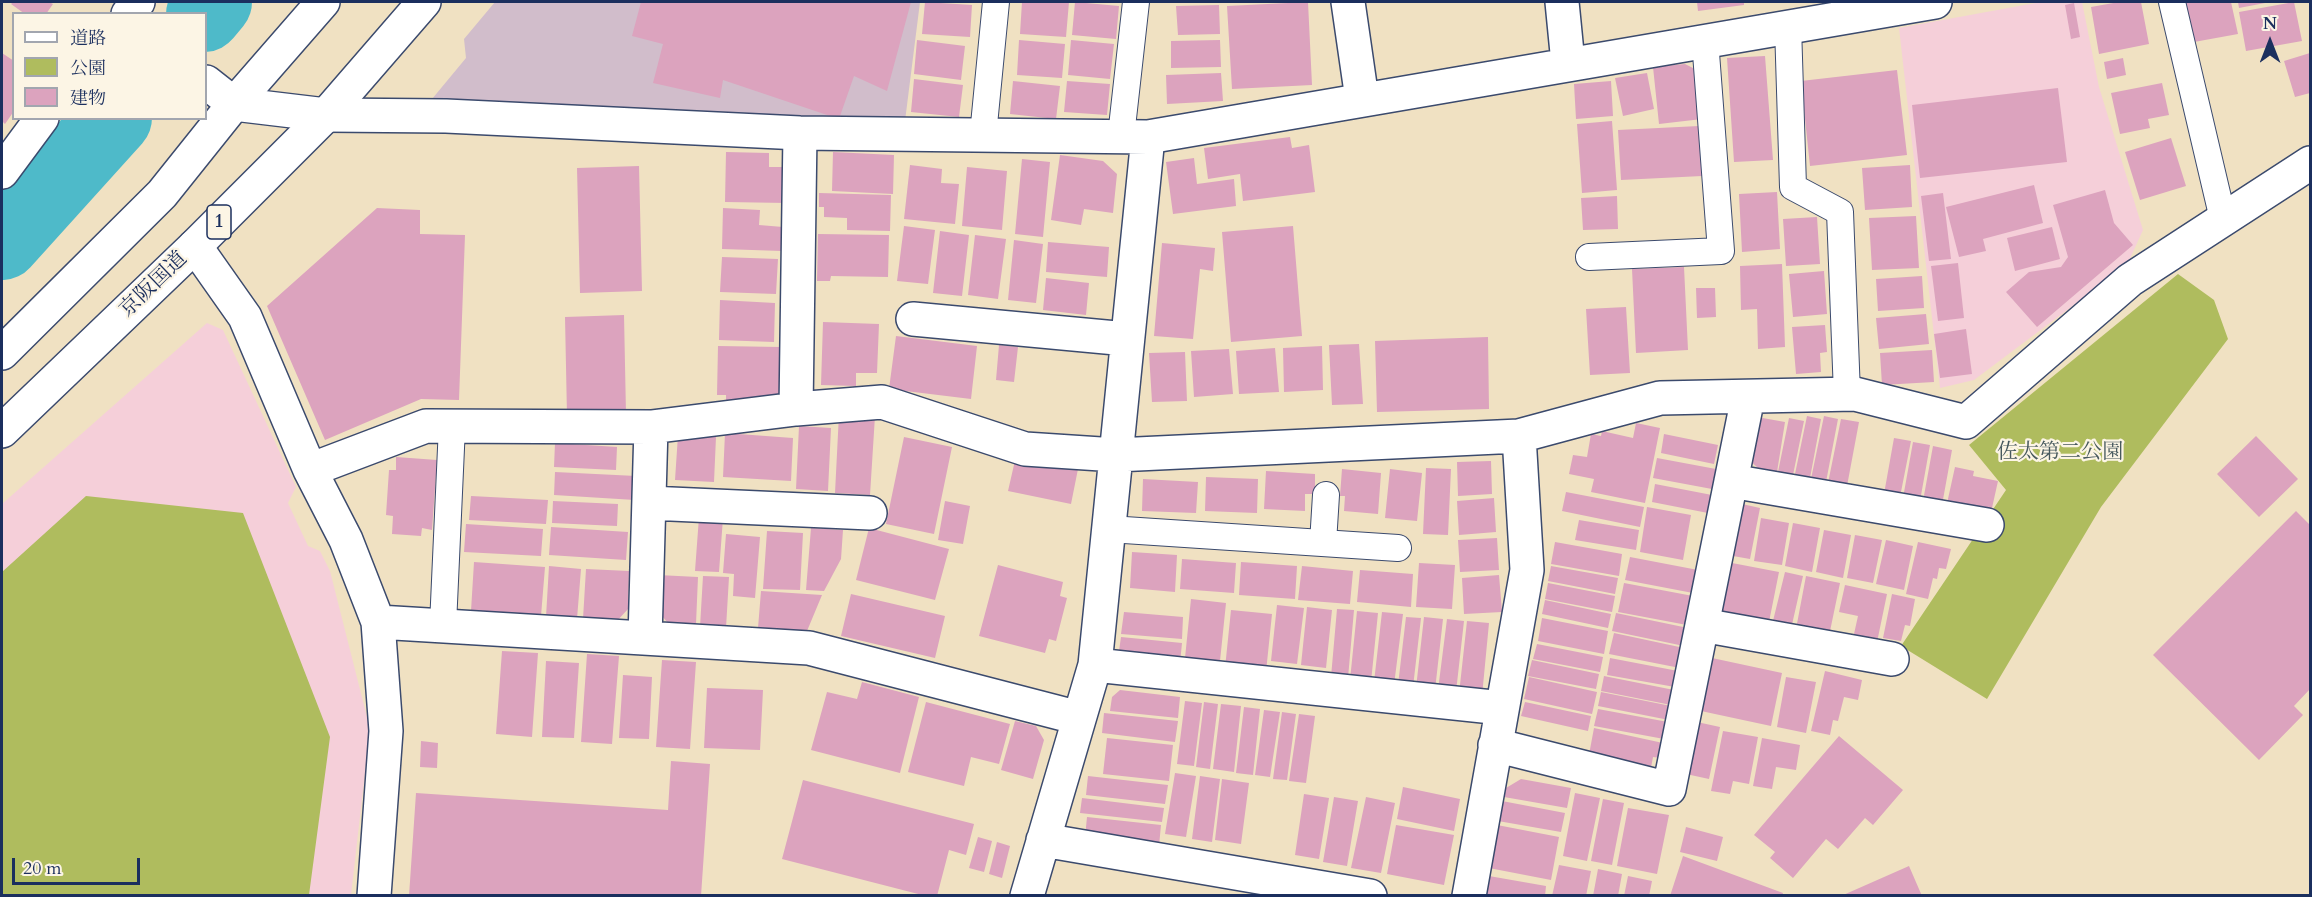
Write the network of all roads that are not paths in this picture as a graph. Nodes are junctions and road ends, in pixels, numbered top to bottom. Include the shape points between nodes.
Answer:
1 (323, 2) edge
2 (424, 2) edge
3 (996, 2) edge
4 (1136, 2) edge
5 (1348, 2) edge
6 (1562, 2) edge
7 (1935, 2) edge
8 (2172, 2) edge
9 (1859, 8) edge
10 (1788, 26) junction
11 (1705, 40) junction
12 (1568, 63) junction
13 (207, 83) edge
14 (1362, 99) junction
15 (234, 104) junction
16 (326, 115) junction
17 (41, 120) edge
18 (800, 134) junction
19 (982, 135) junction
20 (1135, 137) junction
21 (2310, 162) edge
22 (2, 172) edge
23 (2223, 219) junction
24 (195, 246) junction
25 (1589, 257) dead end
26 (913, 319) dead end
27 (1127, 339) junction
28 (2, 352) edge
29 (1847, 394) junction
30 (1748, 397) junction
31 (796, 409) junction
32 (452, 426) junction
33 (651, 427) junction
34 (2, 431) edge
35 (1519, 436) junction
36 (1116, 455) junction
37 (310, 470) junction
38 (1731, 481) junction
39 (1326, 495) dead end
40 (649, 503) junction
41 (870, 513) dead end
42 (1987, 525) dead end
43 (1109, 529) junction
44 (1323, 543) junction
45 (1398, 548) dead end
46 (378, 622) junction
47 (443, 625) junction
48 (1702, 625) junction
49 (645, 638) junction
50 (1892, 659) dead end
51 (1095, 665) junction
52 (1502, 708) junction
53 (1079, 718) junction
54 (1495, 745) junction
55 (1043, 840) junction
56 (375, 896) edge
57 (1027, 896) edge
58 (1370, 896) edge
59 (1469, 896) edge

1 - 15 main road
2 - 16 main road, 京阪国道 / 1
3 - 19 lane
4 - 20 lane
5 - 14 main road
6 - 12 main road
7 - 9 main road
8 - 23 lane
9 - 10 main road
10 - 11 main road
10 - 29 lane via 1793,187 1840,212
11 - 12 main road
11 - 25 lane via 1721,251
12 - 14 main road
13 - 15 main road
14 - 20 main road
15 - 16 main road
15 - 28 main road via 162,194
16 - 18 main road via 446,116
16 - 24 main road, 京阪国道 / 1
17 - 22 main road
18 - 19 main road
18 - 31 main road
19 - 20 main road
20 - 27 main road
21 - 23 main road
23 - 29 main road via 2130,280 1966,422
24 - 34 main road, 京阪国道 / 1
24 - 37 main road via 245,317
26 - 27 main road
27 - 36 main road
29 - 30 main road
30 - 35 main road via 1660,398
30 - 38 main road
31 - 33 main road
31 - 36 main road via 882,402 1024,449
32 - 33 main road
32 - 37 main road via 426,426
32 - 47 lane
33 - 40 main road
35 - 36 main road
35 - 52 main road via 1527,570
36 - 43 main road
37 - 46 main road via 346,540
38 - 42 main road
38 - 48 main road
39 - 44 lane
40 - 41 main road
40 - 49 main road
43 - 44 lane
43 - 51 main road
44 - 45 lane
46 - 47 main road
46 - 56 main road via 386,730
47 - 49 main road
48 - 50 main road
48 - 54 main road via 1668,789
49 - 53 main road via 809,648
51 - 52 main road
51 - 53 main road
52 - 54 main road
53 - 55 main road
54 - 59 main road
55 - 57 main road
55 - 58 main road

